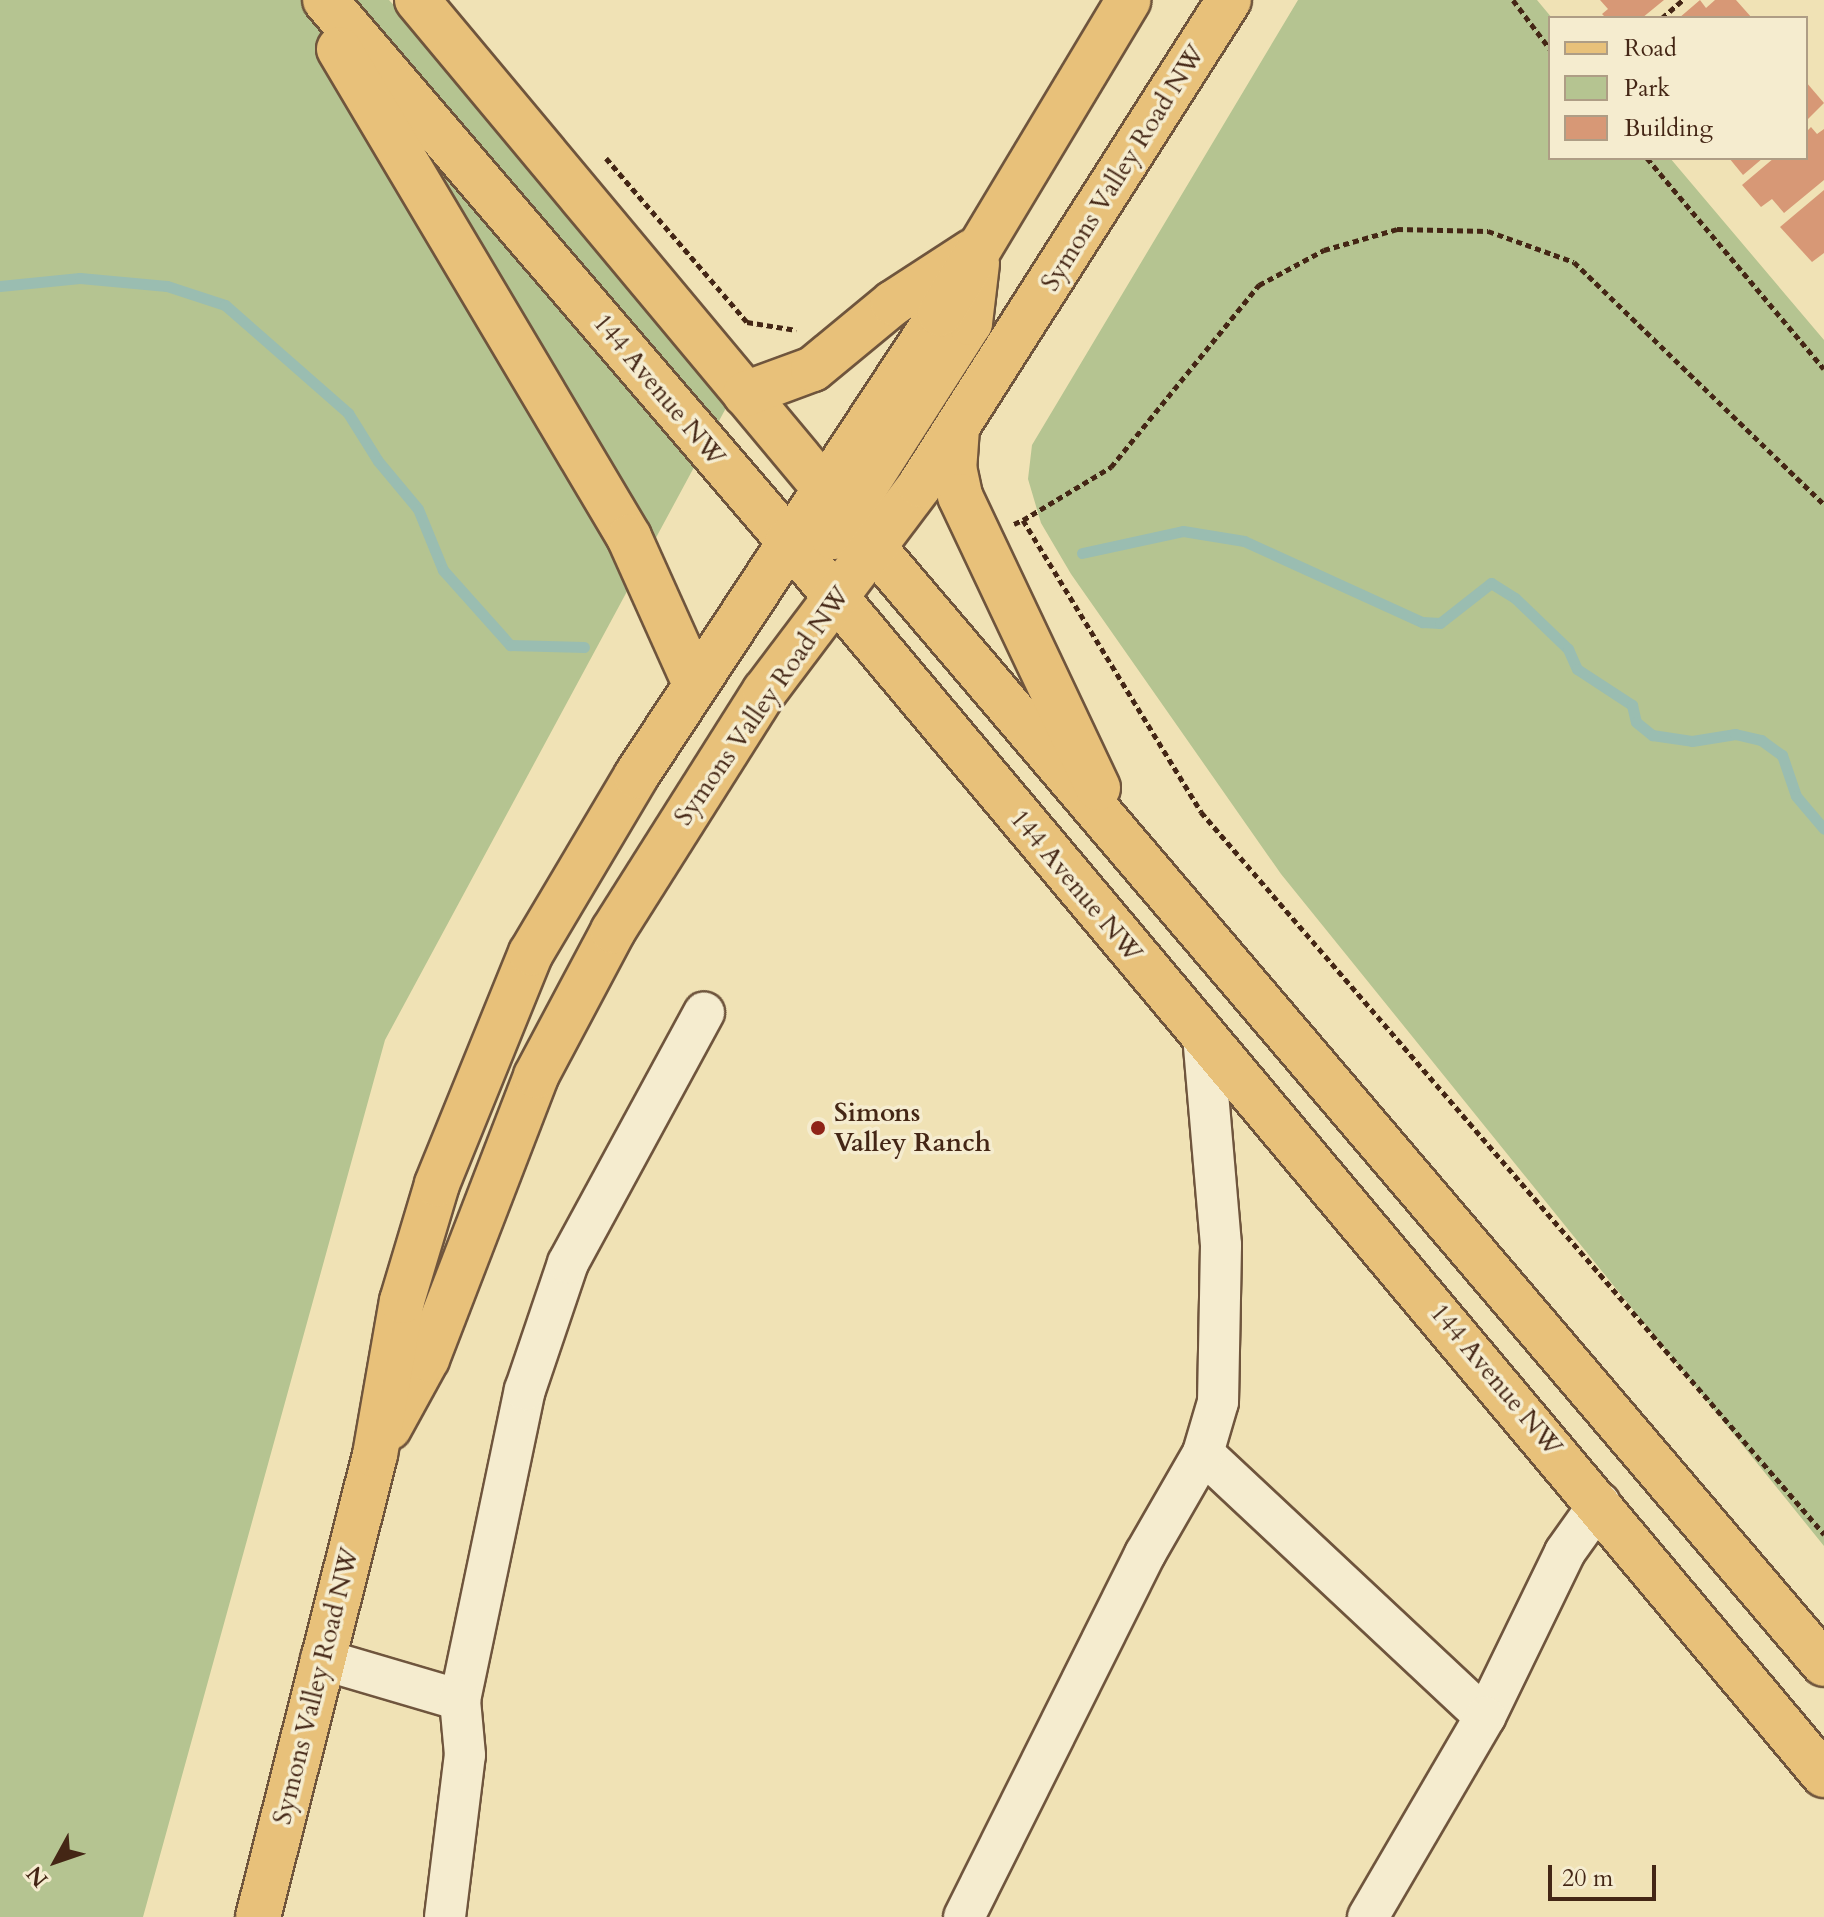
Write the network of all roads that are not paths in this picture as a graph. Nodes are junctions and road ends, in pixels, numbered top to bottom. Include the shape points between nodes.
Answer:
1 (315, 0) edge
2 (325, 0) edge
3 (417, 0) edge
4 (1129, 0) edge
5 (1229, 0) edge
6 (979, 248) junction
7 (745, 394) junction
8 (957, 428) junction
9 (848, 517) junction
10 (811, 570) junction
11 (695, 684) junction
12 (1119, 834) junction
13 (704, 1012) dead end
14 (1203, 1037) junction
15 (1203, 1453) junction
16 (375, 1455) junction
17 (1600, 1503) junction
18 (321, 1659) junction
19 (1824, 1664) edge
20 (460, 1700) junction
21 (1485, 1717) junction
22 (1824, 1775) edge
23 (258, 1917) edge
24 (445, 1917) edge
25 (964, 1917) edge
26 (1368, 1917) edge

1 - 11 main road via 629,537
2 - 10 main road, 144 Avenue NW
3 - 7 main road
4 - 6 main road, Symons Valley Road NW
5 - 8 main road, Symons Valley Road NW
6 - 7 main road via 893,303 813,369
6 - 9 main road, Symons Valley Road NW
7 - 9 main road
8 - 9 main road, Symons Valley Road NW
8 - 12 main road via 954,467 960,496
9 - 10 main road, Symons Valley Road NW
9 - 10 main road, Symons Valley Road NW
9 - 12 main road
10 - 11 main road, Symons Valley Road NW
10 - 14 main road, 144 Avenue NW
10 - 16 main road, Symons Valley Road NW via 765,691 600,955 536,1076 427,1359
11 - 16 main road, Symons Valley Road NW via 531,953 495,1036 437,1184 402,1301
12 - 19 main road
13 - 20 lane via 568,1263 525,1390
14 - 15 lane via 1221,1245 1222,1322 1218,1402
14 - 17 main road, 144 Avenue NW
15 - 21 lane
15 - 25 lane via 1138,1567
16 - 18 main road, Symons Valley Road NW
17 - 21 lane via 1565,1552
17 - 22 main road, 144 Avenue NW
18 - 20 lane
18 - 23 main road, Symons Valley Road NW
20 - 24 lane via 465,1755
21 - 26 lane

